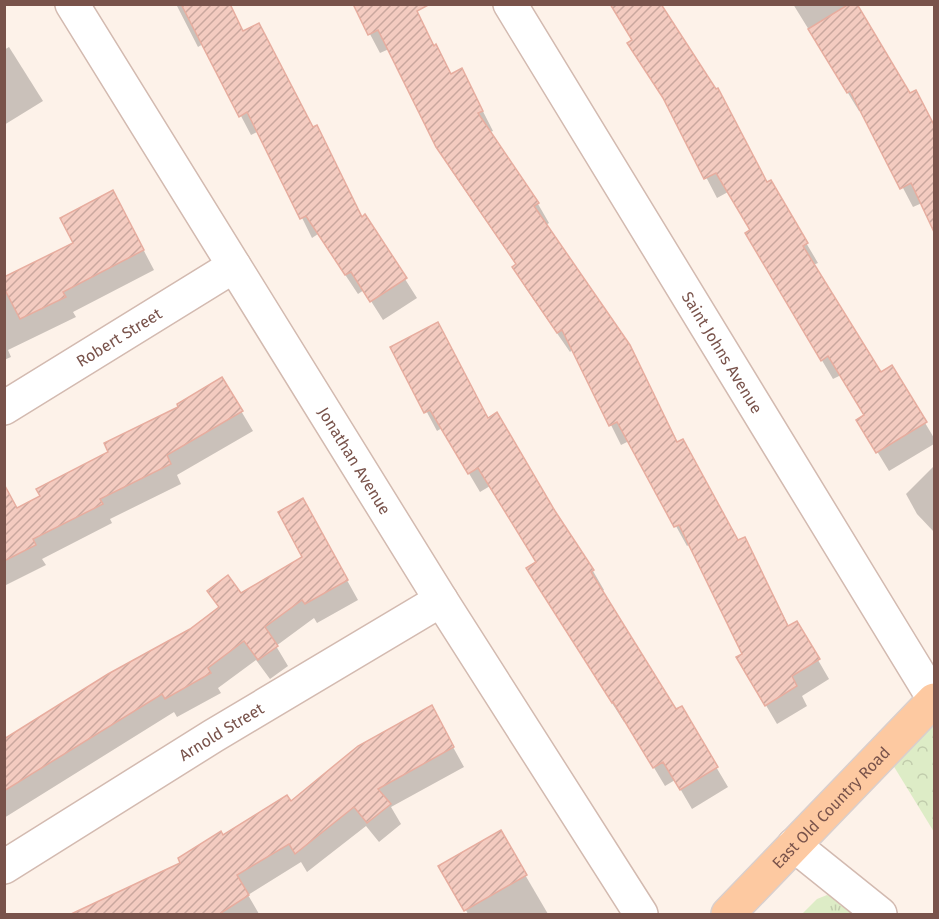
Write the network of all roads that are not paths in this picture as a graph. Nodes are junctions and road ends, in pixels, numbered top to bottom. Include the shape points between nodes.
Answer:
1 (72, 4) edge
2 (510, 4) edge
3 (234, 266) junction
4 (4, 408) edge
5 (441, 600) junction
6 (934, 699) edge
7 (794, 845) junction
8 (4, 867) edge
9 (641, 915) edge
10 (728, 915) edge
11 (880, 915) edge

1 - 3 street, Jonathan Avenue
2 - 6 street, Saint Johns Avenue
3 - 4 street, Robert Street
3 - 5 street, Jonathan Avenue
5 - 8 street, Arnold Street
5 - 9 street, Jonathan Avenue
6 - 7 main road, East Old Country Road
7 - 10 main road, East Old Country Road
7 - 11 street

